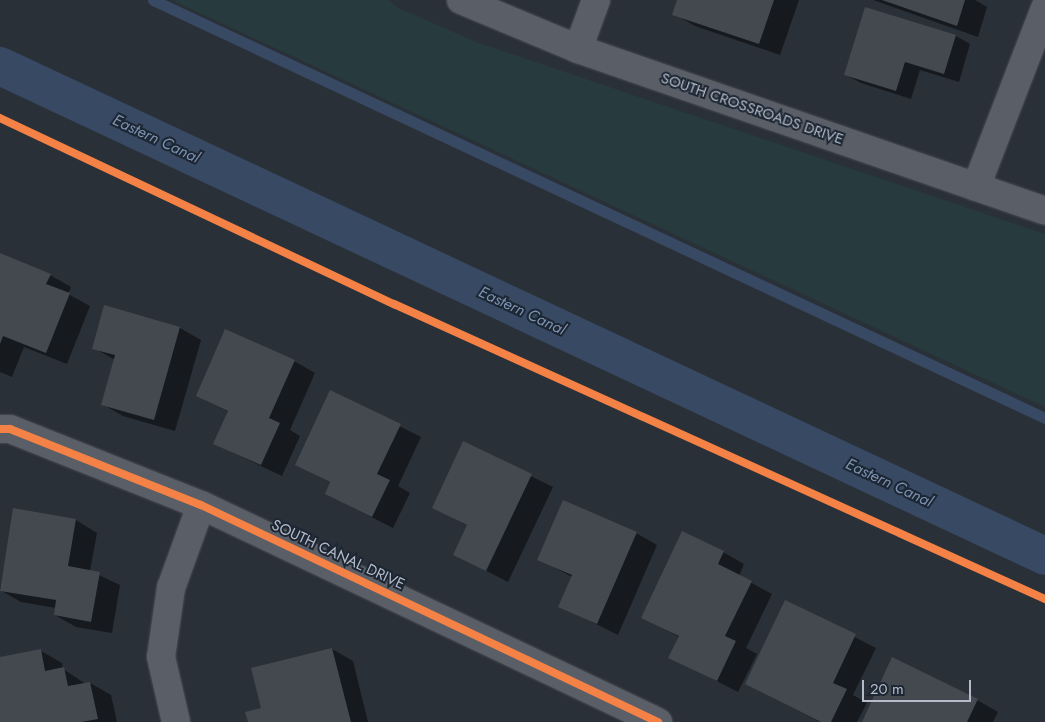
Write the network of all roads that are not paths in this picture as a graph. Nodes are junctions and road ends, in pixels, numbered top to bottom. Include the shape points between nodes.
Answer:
1 (461, 0) edge
2 (596, 0) edge
3 (1045, 8) edge
4 (578, 49) junction
5 (976, 187) junction
6 (1045, 211) edge
7 (0, 430) edge
8 (201, 505) junction
9 (176, 722) edge
10 (658, 722) edge

1 - 4 street, SOUTH CROSSROADS DRIVE
2 - 4 street
3 - 5 street
4 - 5 street, SOUTH CROSSROADS DRIVE
5 - 6 street, SOUTH CROSSROADS DRIVE
7 - 8 street, SOUTH CANAL DRIVE via 10,429
8 - 9 street via 171,588 161,657
8 - 10 street, SOUTH CANAL DRIVE

